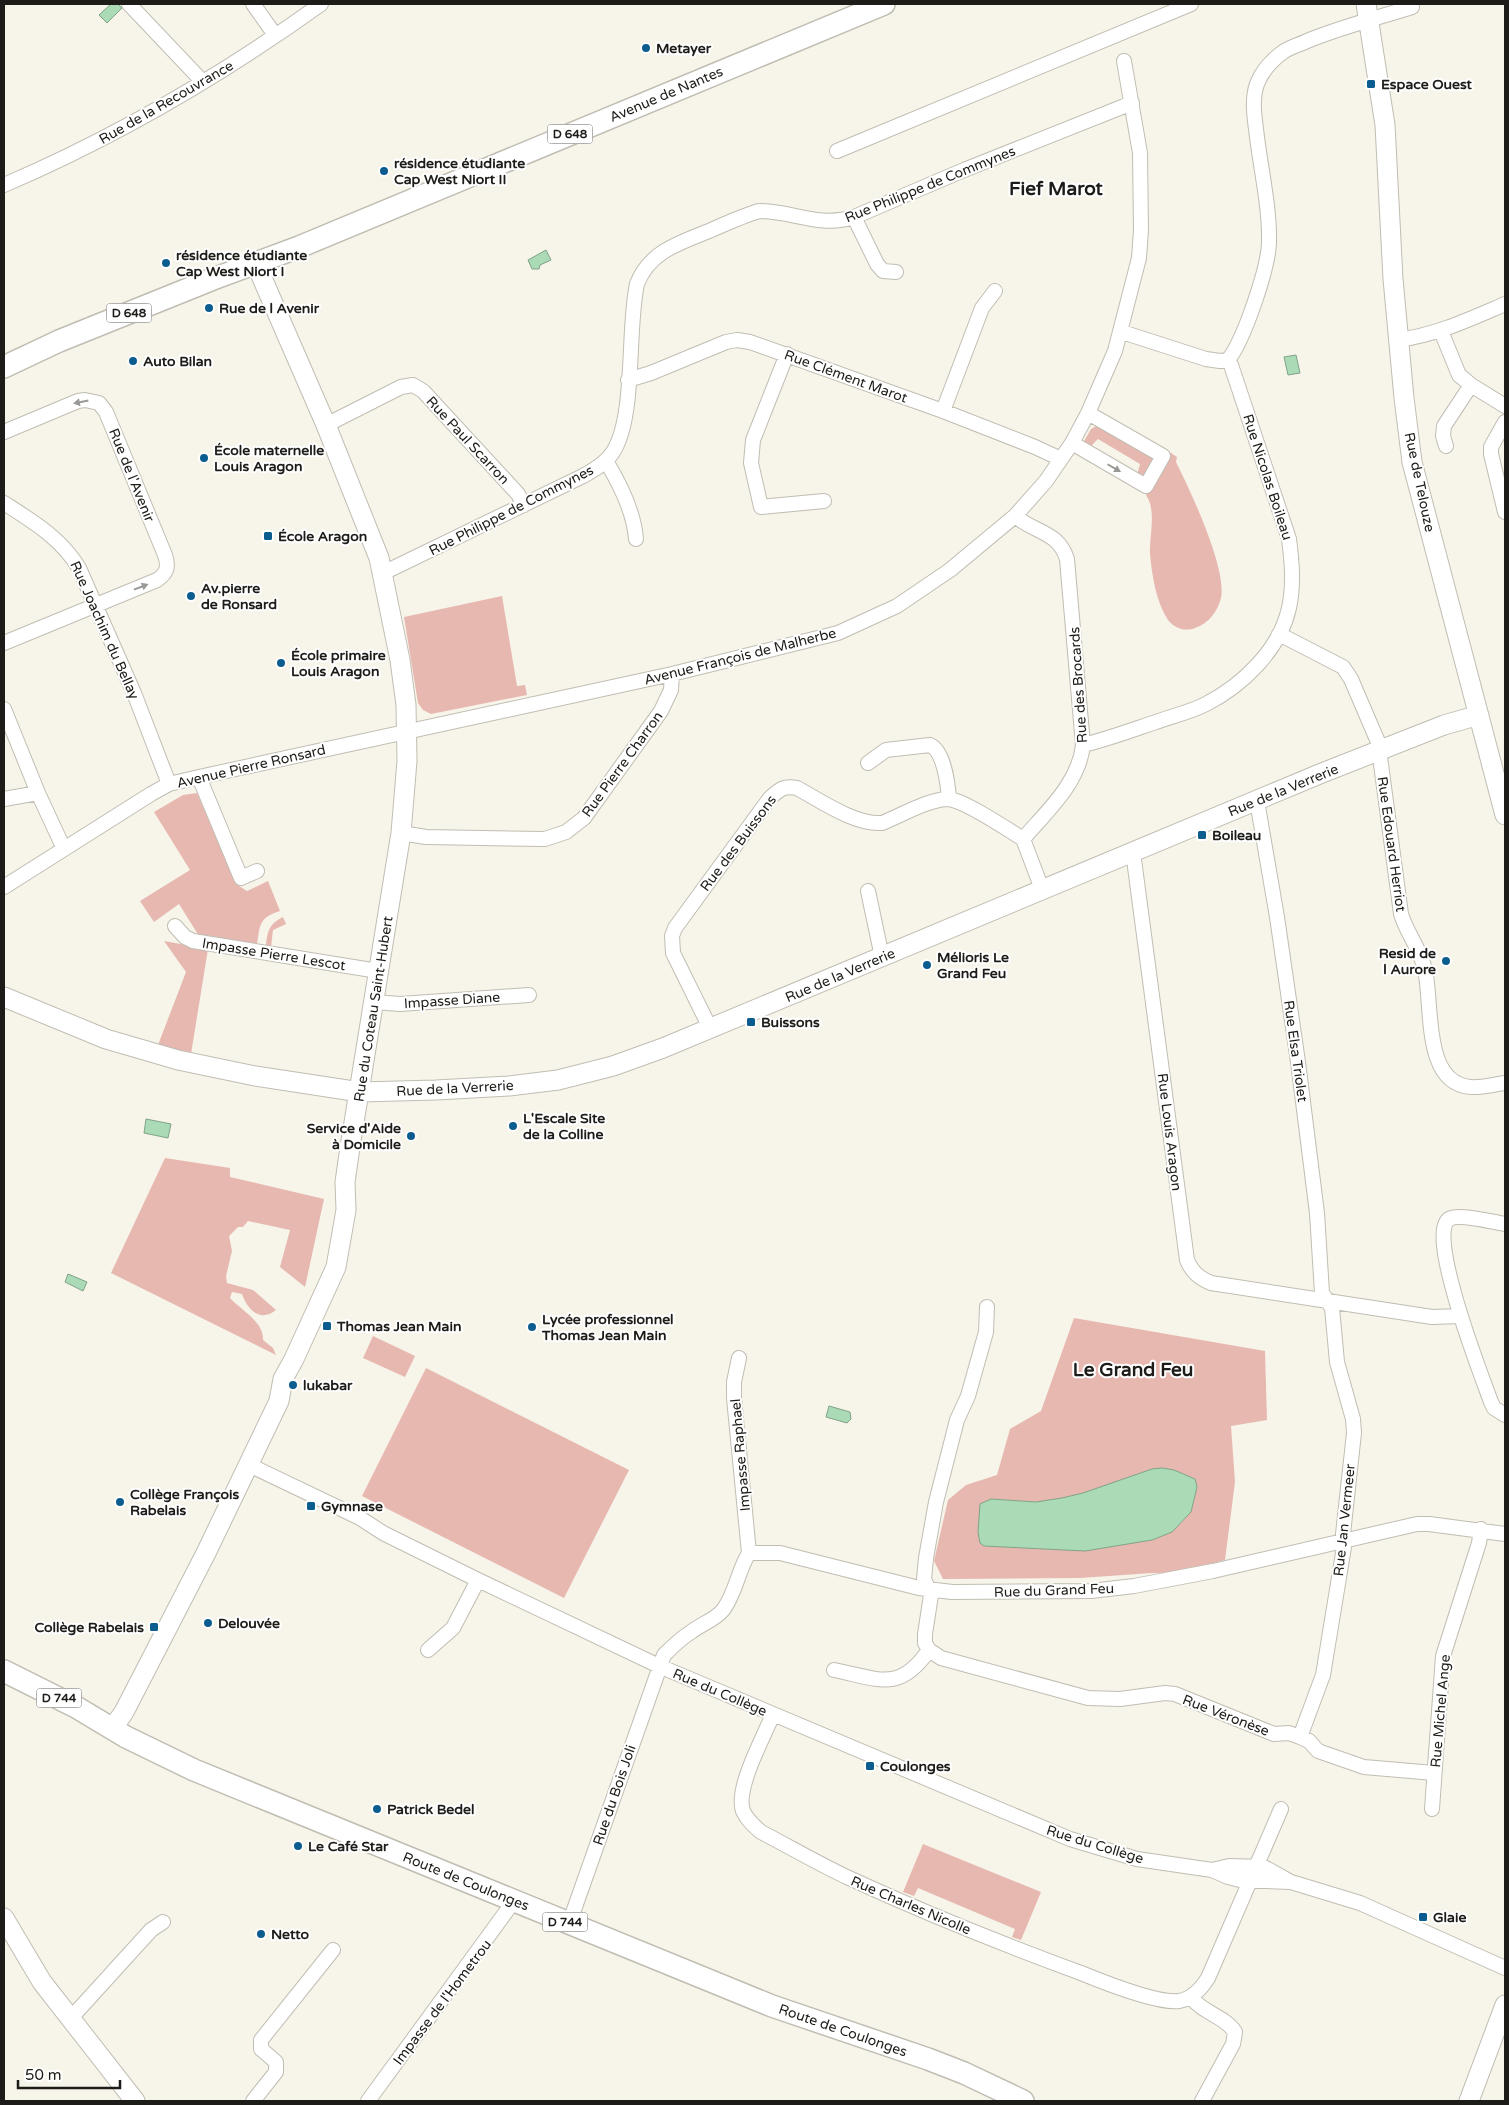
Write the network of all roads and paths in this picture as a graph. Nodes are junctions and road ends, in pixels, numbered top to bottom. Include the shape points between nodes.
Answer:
1 (130, 4) edge
2 (253, 4) edge
3 (321, 4) edge
4 (884, 4) edge
5 (1191, 4) edge
6 (1412, 7) dead end
7 (1370, 14) edge
8 (275, 36) junction
9 (1124, 61) dead end
10 (203, 82) junction
11 (1132, 103) junction
12 (837, 151) dead end
13 (4, 186) edge
14 (854, 217) junction
15 (256, 264) junction
16 (896, 272) dead end
17 (995, 291) dead end
18 (1505, 304) edge
19 (1441, 331) junction
20 (1122, 332) junction
21 (1398, 340) junction
22 (786, 354) junction
23 (1228, 360) junction
24 (4, 367) edge
25 (628, 380) junction
26 (1471, 385) junction
27 (1505, 406) edge
28 (943, 411) junction
29 (1088, 413) junction
30 (1505, 422) edge
31 (326, 425) junction
32 (4, 432) edge
33 (1072, 443) junction
34 (1446, 446) dead end
35 (1061, 459) junction
36 (606, 461) junction
37 (824, 501) dead end
38 (4, 503) edge
39 (524, 505) junction
40 (1505, 512) edge
41 (1015, 516) junction
42 (636, 539) dead end
43 (383, 573) junction
44 (96, 604) junction
45 (1279, 634) junction
46 (4, 643) edge
47 (672, 674) junction
48 (4, 708) edge
49 (1479, 715) junction
50 (407, 731) junction
51 (1083, 745) junction
52 (1379, 751) junction
53 (868, 763) dead end
54 (198, 777) junction
55 (169, 784) junction
56 (38, 793) junction
57 (4, 799) edge
58 (949, 799) junction
59 (1257, 801) junction
60 (1505, 815) edge
61 (401, 833) junction
62 (1023, 839) junction
63 (64, 849) junction
64 (1133, 852) junction
65 (257, 870) dead end
66 (4, 887) edge
67 (1042, 889) junction
68 (868, 891) dead end
69 (175, 926) dead end
70 (882, 957) junction
71 (378, 971) junction
72 (530, 995) dead end
73 (4, 997) edge
74 (374, 1002) junction
75 (710, 1028) junction
76 (1505, 1083) edge
77 (360, 1092) junction
78 (1505, 1224) edge
79 (1328, 1301) junction
80 (987, 1307) dead end
81 (1461, 1316) junction
82 (739, 1358) dead end
83 (1505, 1415) edge
84 (248, 1464) junction
85 (1481, 1529) junction
86 (1505, 1534) edge
87 (1344, 1541) junction
88 (749, 1553) junction
89 (478, 1580) junction
90 (929, 1589) junction
91 (428, 1650) dead end
92 (929, 1650) junction
93 (659, 1666) junction
94 (834, 1670) dead end
95 (4, 1671) edge
96 (773, 1714) junction
97 (112, 1728) junction
98 (1300, 1737) junction
99 (1434, 1773) junction
100 (1281, 1809) dead end
101 (1432, 1809) dead end
102 (1256, 1866) junction
103 (1212, 1870) junction
104 (1251, 1880) junction
105 (1291, 1882) junction
106 (514, 1901) junction
107 (4, 1918) edge
108 (163, 1922) dead end
109 (569, 1924) junction
110 (333, 1950) dead end
111 (1505, 1968) edge
112 (1191, 1997) junction
113 (1505, 2004) edge
114 (71, 2018) junction
115 (135, 2101) edge
116 (253, 2101) edge
117 (368, 2101) edge
118 (1023, 2101) edge
119 (1202, 2101) edge
120 (1469, 2101) edge

1 - 10 street
2 - 8 street
3 - 8 street, Rue de la Recouvrance
4 - 15 main road, Avenue de Nantes / D 648
5 - 12 street
6 - 7 street
7 - 21 street, Rue de Telouze via 1385,93 1383,111
7 - 23 street via 1285,51 1260,77 1254,107 1267,214 1268,257 1239,342
8 - 10 street, Rue de la Recouvrance
9 - 11 street, Avenue François de Malherbe
10 - 13 street, Rue de la Recouvrance via 114,134
11 - 14 street, Rue Philippe de Commynes
11 - 20 street, Avenue François de Malherbe via 1140,152 1141,230 1139,258
14 - 16 street via 877,264 884,272
14 - 25 street, Rue Philippe de Commynes via 820,221 759,211 662,252 641,273 637,284
15 - 24 main road, Avenue de Nantes / D 648 via 59,341
15 - 31 street, Rue du Coteau Saint-Hubert
17 - 28 street via 982,308
18 - 19 street
19 - 21 street
19 - 26 street via 1457,371
20 - 23 street via 1206,359
20 - 29 street, Avenue François de Malherbe
21 - 49 street, Rue de Telouze via 1412,462
22 - 25 street, Rue Clément Marot via 737,340
22 - 28 street, Rue Clément Marot
22 - 37 street via 752,440 751,463 761,507
23 - 45 street, Rue Nicolas Boileau via 1289,539 1292,584 1289,609
25 - 36 street, Rue Philippe de Commynes via 624,426 614,451
26 - 27 street
26 - 34 street via 1444,426
28 - 35 street, Rue Clément Marot
29 - 33 street, Avenue François de Malherbe
33 -> 29 street via 1146,486 1163,456
30 - 40 street via 1491,454
31 - 39 street, Rue Paul Scarron via 407,385 418,387 518,494
31 - 43 street, Rue du Coteau Saint-Hubert
44 -> 32 street, Rue de l'Avenir via 157,580 167,567 165,555 106,412 99,403 78,401
33 - 35 street, Avenue François de Malherbe
35 - 41 street, Avenue François de Malherbe
36 - 39 street, Rue Philippe de Commynes
36 - 42 street via 635,524
38 - 44 street, Rue Joachim du Bellay via 49,533 71,554
39 - 43 street, Rue Philippe de Commynes
41 - 47 street, Avenue François de Malherbe via 950,570 897,606 838,633
41 - 51 street, Rue des Brocards via 1053,537 1067,560
43 - 50 street, Rue du Coteau Saint-Hubert via 400,660
44 - 46 street
44 - 55 street, Rue Joachim du Bellay
45 - 51 street, Rue Nicolas Boileau via 1252,670 1205,704
45 - 52 street, Rue Edouard Herriot via 1348,672
47 - 50 street, Avenue François de Malherbe
47 - 61 street, Rue Pierre Charron via 672,690 661,711 584,818 566,832 545,839 426,837
48 - 56 street
49 - 52 street, Rue de la Verrerie
49 - 60 street, Rue de Telouze
50 - 54 street, Avenue Pierre Ronsard
50 - 61 street, Rue du Coteau Saint-Hubert
51 - 62 street, Rue des Brocards via 1082,759 1068,785
52 - 59 street, Rue de la Verrerie
52 - 76 street, Rue Edouard Herriot via 1401,914 1426,971 1439,1064 1446,1076 1458,1084 1472,1088
53 - 58 street via 886,750 930,745 940,755
54 - 55 street, Avenue Pierre Ronsard
54 - 65 street via 241,878
55 - 63 street, Avenue Pierre Ronsard
56 - 57 street
56 - 63 street
58 - 62 street
58 - 75 street, Rue des Buissons via 873,824 858,820 797,788 789,786 774,794 672,936 673,953
59 - 64 street, Rue de la Verrerie
59 - 79 street, Rue Elsa Triolet via 1278,917 1298,1062 1317,1213 1322,1293
61 - 71 street, Rue du Coteau Saint-Hubert
62 - 67 street
63 - 66 street, Avenue Pierre Ronsard
64 - 67 street, Rue de la Verrerie
64 - 79 street, Rue Louis Aragon via 1187,1260 1196,1274 1211,1283
67 - 70 street, Rue de la Verrerie
68 - 70 street
69 - 71 street, Impasse Pierre Lescot via 193,941
70 - 75 street, Rue de la Verrerie
71 - 74 street, Rue du Coteau Saint-Hubert
72 - 74 street, Impasse Diane via 400,1004
73 - 77 street, Rue de la Verrerie via 106,1039 178,1060
74 - 77 street, Rue du Coteau Saint-Hubert
75 - 77 street, Rue de la Verrerie via 638,1058 558,1080 428,1091
77 - 84 street, Rue du Coteau Saint-Hubert via 346,1173 346,1210 336,1267 283,1379 279,1401
78 - 81 street via 1455,1217 1443,1225 1446,1266
79 - 81 street, Rue Louis Aragon via 1432,1317
79 - 87 street, Rue Jan Vermeer via 1332,1308 1338,1362 1354,1433
80 - 90 street via 986,1332 968,1396 957,1420 936,1502 924,1580
81 - 83 street via 1491,1402
82 - 88 street, Impasse Raphael via 734,1398
84 - 89 street, Rue du Collège
84 - 97 street, Rue du Coteau Saint-Hubert via 160,1644
85 - 86 street, Rue du Grand Feu
85 - 87 street, Rue du Grand Feu via 1416,1524
85 - 99 street, Rue Michel Ange via 1443,1656
87 - 90 street, Rue du Grand Feu via 1213,1571 1091,1591 952,1592
87 - 98 street, Rue Jan Vermeer via 1323,1675
88 - 90 street, Rue du Grand Feu via 780,1553
88 - 93 street via 723,1610 674,1645
89 - 91 street via 453,1628
89 - 93 street, Rue du Collège
90 - 92 street via 932,1595 925,1634
92 - 94 street via 915,1668 895,1679
92 - 98 street, Rue Véronèse via 941,1658 1088,1698 1175,1694 1274,1734 1289,1733
93 - 96 street, Rue du Collège
93 - 109 street, Rue du Bois Joli
95 - 97 main road, Route de Coulonges / D 744 via 91,1714
96 - 103 street, Rue du Collège via 1070,1839 1137,1859
96 - 112 street, Rue Charles Nicolle via 743,1786 743,1811 761,1832 848,1877 1008,1946 1118,1987 1166,2001
97 - 106 main road, Route de Coulonges / D 744 via 194,1770
98 - 99 street, Rue Véronèse via 1318,1751 1354,1764
99 - 101 street, Rue Michel Ange
100 - 102 street
102 - 103 street, Rue du Collège
102 - 104 street
102 - 105 street, Rue du Collège via 1271,1870
103 - 104 street, Rue du Collège via 1228,1877
104 - 105 street, Rue du Collège
104 - 112 street via 1208,1978
105 - 111 street, Rue du Collège via 1360,1903
106 - 109 main road, Route de Coulonges / D 744
106 - 117 street, Impasse de l'Hometrou
107 - 114 street via 32,1968
108 - 114 street via 151,1930
109 - 118 main road, Route de Coulonges / D 744 via 772,2006 964,2073
110 - 116 street via 261,2040 260,2049 276,2062 276,2072
112 - 119 street via 1205,2011 1230,2024 1235,2032 1233,2044
113 - 120 street
114 - 115 street

